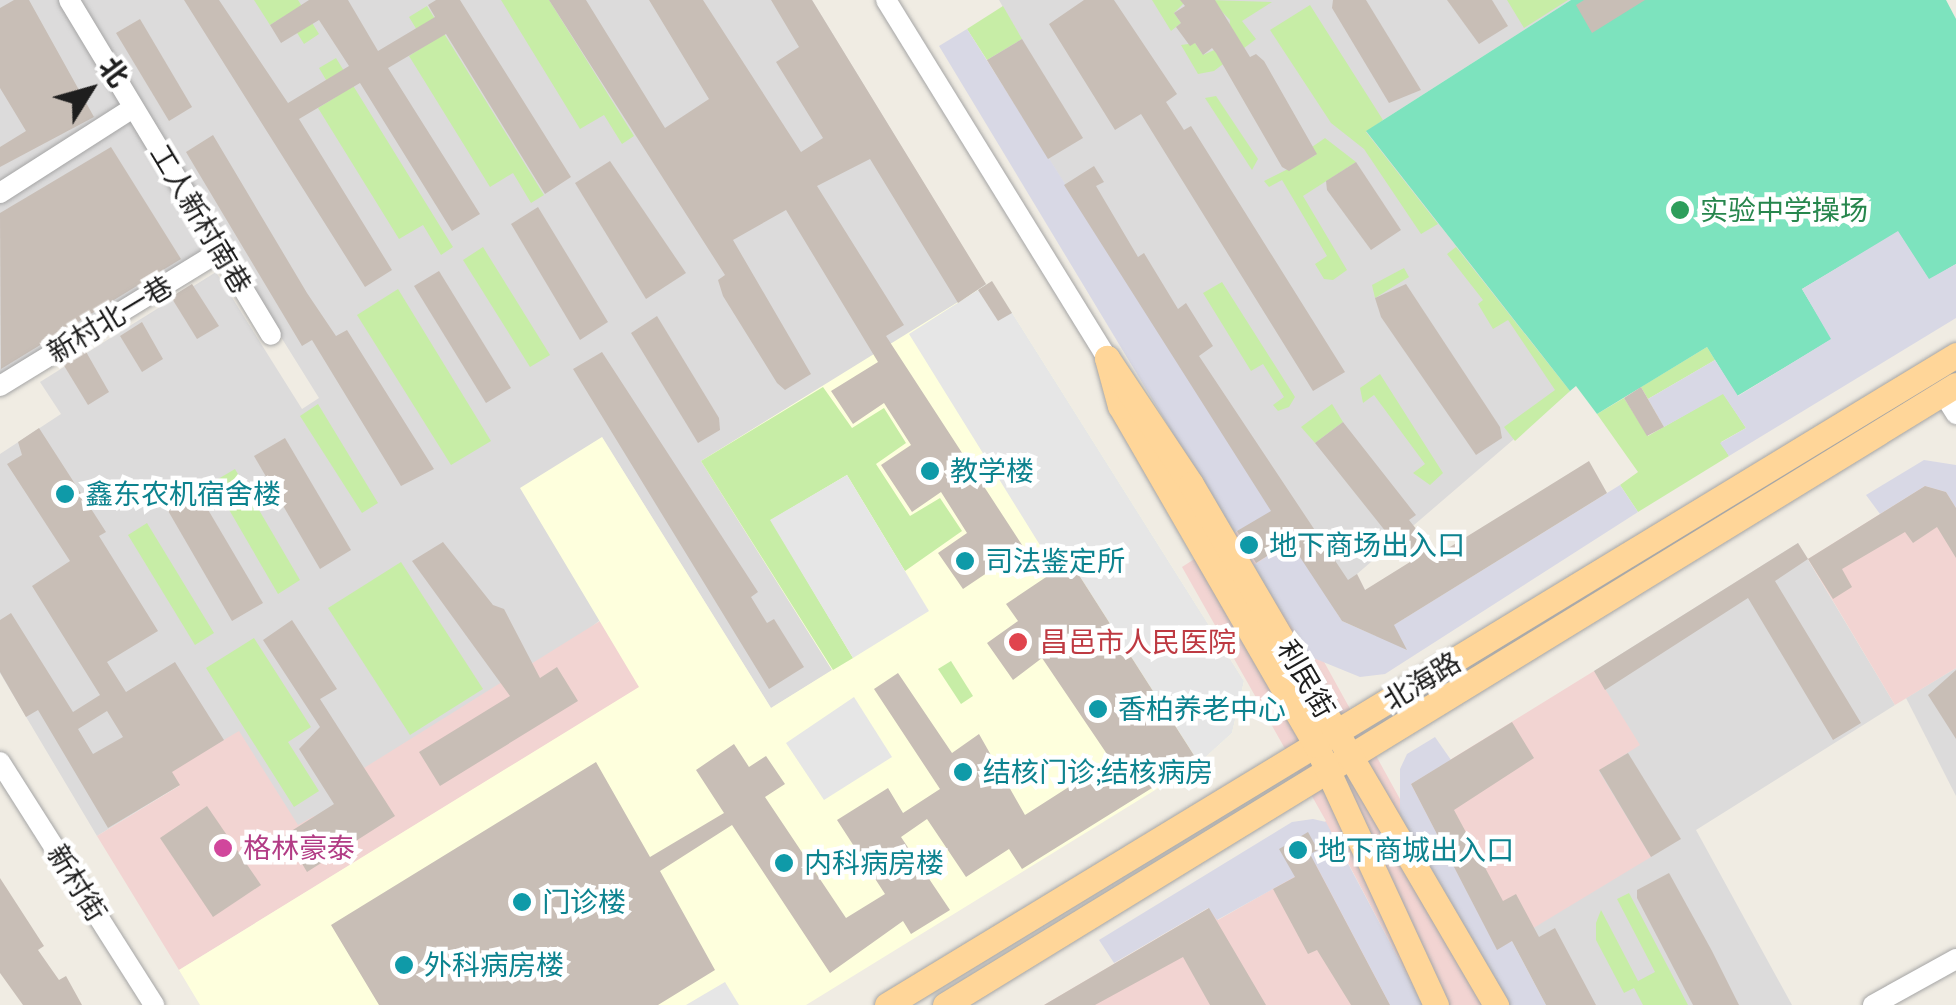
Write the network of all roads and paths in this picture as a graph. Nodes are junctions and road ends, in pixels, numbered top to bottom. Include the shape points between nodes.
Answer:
1 (69, 0) edge
2 (886, 0) edge
3 (133, 108) junction
4 (0, 193) edge
5 (220, 251) junction
6 (271, 335) dead end
7 (1956, 355) edge
8 (1107, 358) joint
9 (0, 386) edge
10 (1952, 398) edge
11 (1327, 739) junction
12 (1350, 756) junction
13 (2, 771) edge
14 (1328, 772) junction
15 (1956, 960) edge
16 (154, 1005) edge
17 (887, 1005) edge
18 (945, 1005) edge
19 (1436, 1005) edge
20 (1496, 1005) edge
21 (1874, 1005) edge

1 - 3 street, 工人新村南巷
2 - 8 street, 利民街
3 - 4 street
3 - 5 street, 工人新村南巷
5 - 6 street, 工人新村南巷
5 - 9 street, 新村北一巷
7 - 11 main road, 北海路
8 - 11 main road, 利民街 via 1138,397
10 - 12 main road, 北海路
11 - 12 main road, 利民街
11 - 14 main road, 利民街
11 - 17 main road, 北海路
12 - 14 main road, 北海路
12 - 20 main road, 利民街
13 - 16 street, 新村街
14 - 18 main road, 北海路
14 - 19 main road, 利民街
15 - 21 street

